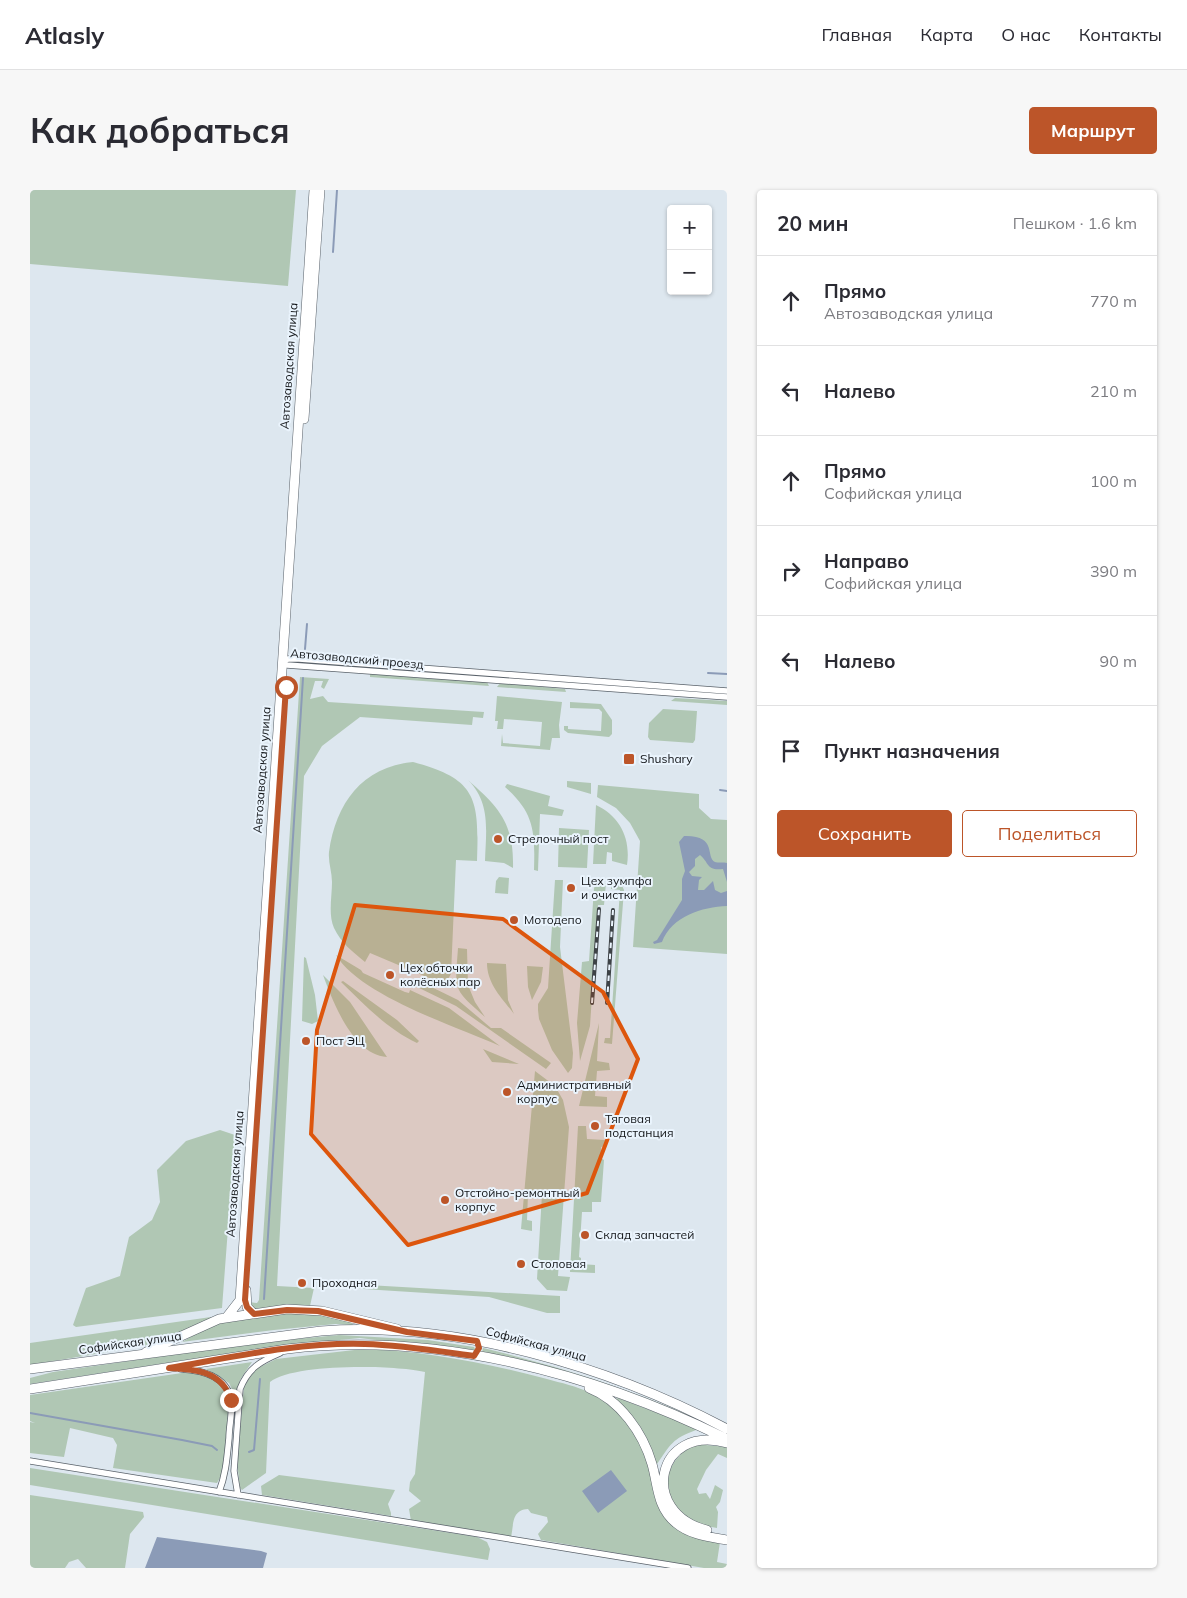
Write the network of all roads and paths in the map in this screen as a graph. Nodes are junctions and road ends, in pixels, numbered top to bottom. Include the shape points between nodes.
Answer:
1 (314, 190) edge
2 (320, 190) edge
3 (286, 662) junction
4 (727, 691) edge
5 (727, 697) edge
6 (254, 1314) junction
7 (226, 1318) junction
8 (407, 1332) junction
9 (477, 1341) junction
10 (287, 1349) junction
11 (143, 1353) junction
12 (474, 1356) junction
13 (169, 1368) junction
14 (30, 1369) edge
15 (562, 1376) junction
16 (30, 1389) edge
17 (714, 1422) junction
18 (727, 1425) edge
19 (727, 1429) edge
20 (727, 1439) edge
21 (727, 1443) edge
22 (30, 1461) edge
23 (220, 1492) junction
24 (238, 1495) junction
25 (727, 1534) edge
26 (727, 1540) edge
27 (688, 1568) edge

1 - 3 street, Автозаводская улица
2 - 3 street, Автозаводская улица
3 - 4 street, Автозаводский проезд
3 - 5 street, Автозаводский проезд
3 - 6 street, Автозаводская улица via 245,1300
3 - 7 street, Автозаводская улица via 240,1300
6 - 7 street
6 - 8 street via 318,1311
7 - 11 street via 207,1323
8 - 9 street, Софийская улица
8 - 11 street, Софийская улица via 329,1330
9 - 12 street via 479,1348
9 - 17 street, Софийская улица via 610,1378
10 - 12 street, Софийская улица via 364,1344
10 - 13 street, Софийская улица
10 - 24 street via 254,1366 240,1389 234,1471
11 - 14 street, Софийская улица
12 - 15 street, Софийская улица
13 - 16 street, Софийская улица
13 - 23 street via 196,1370 210,1375 221,1382 230,1396 226,1471
15 - 20 street, Софийская улица via 632,1398
15 - 26 street via 604,1396 636,1428 652,1464 661,1502 675,1523 694,1533
17 - 18 street
17 - 19 street, Софийская улица
21 - 25 street via 704,1438 685,1444 668,1464 664,1485 668,1503 678,1517 698,1528
22 - 23 street
23 - 24 street
24 - 27 street

